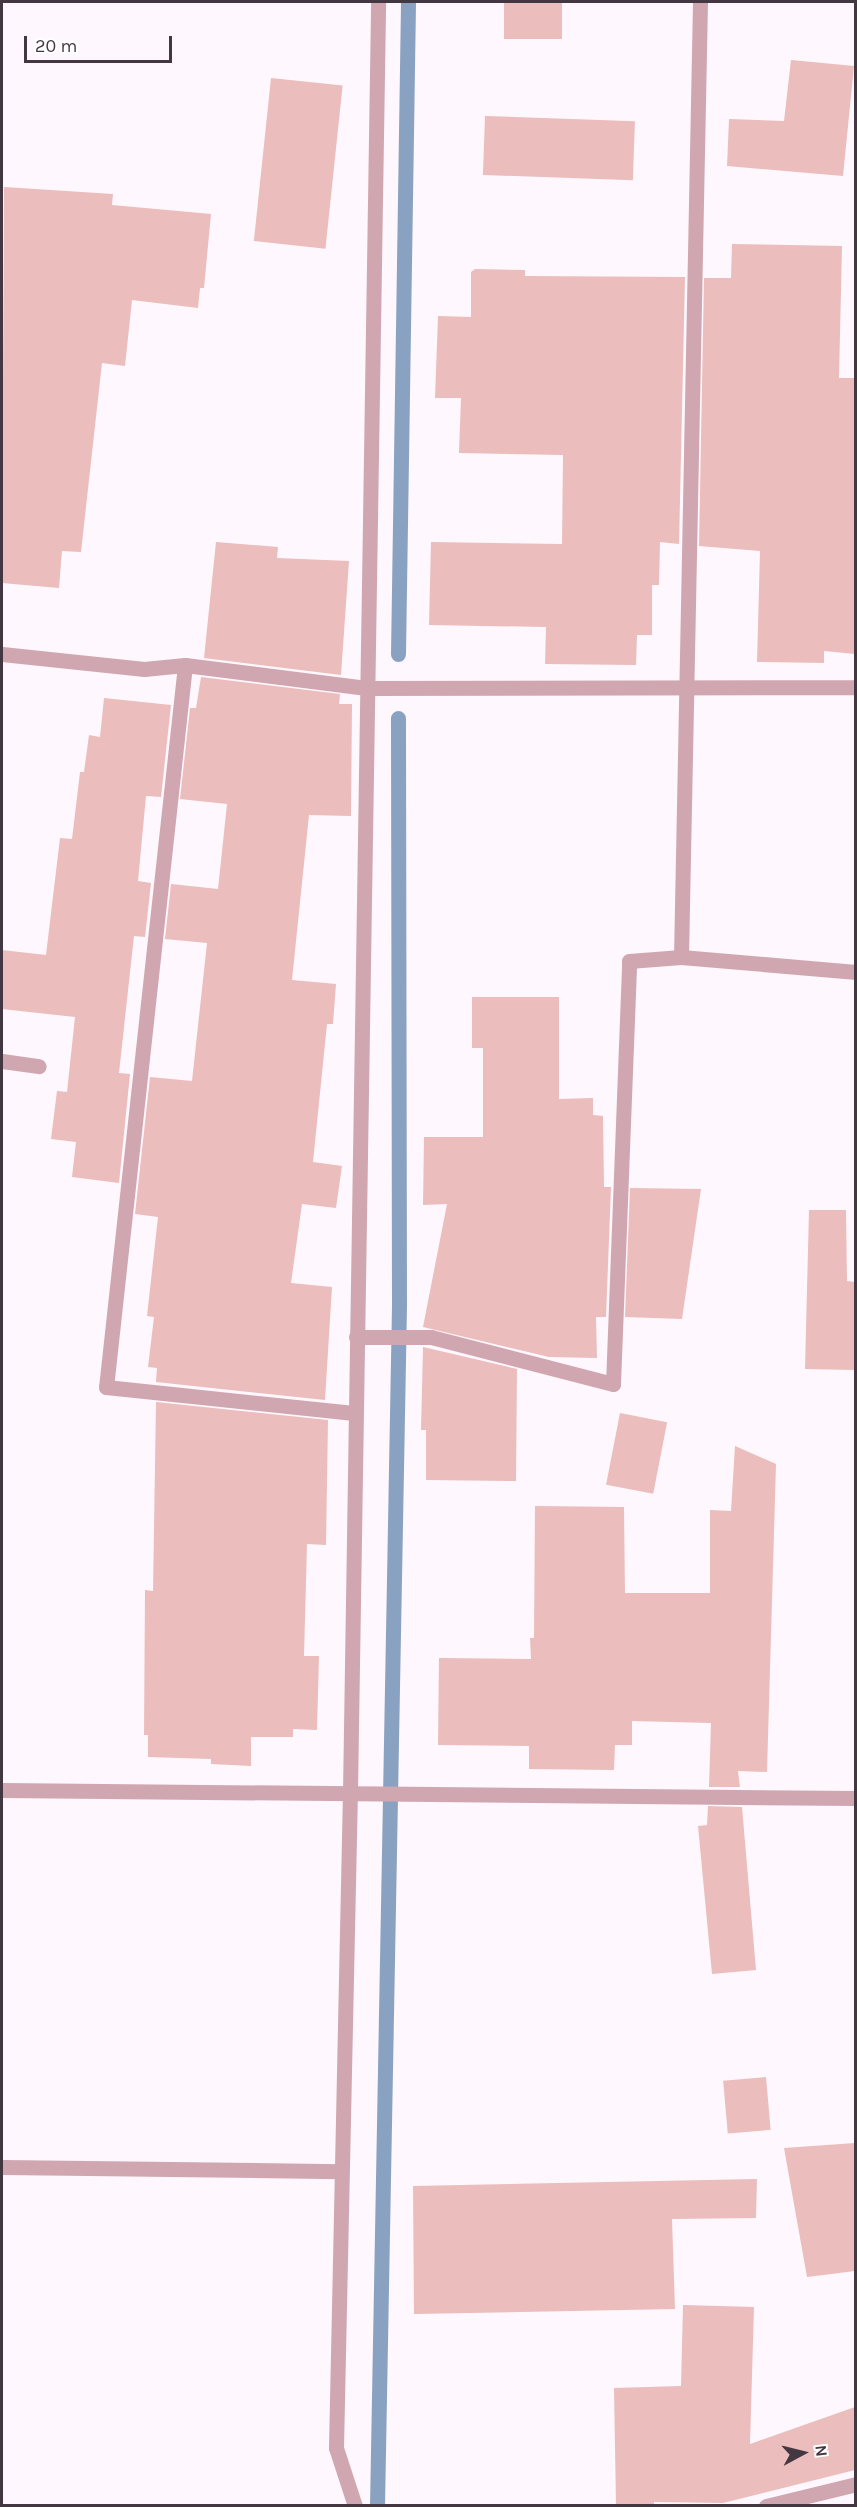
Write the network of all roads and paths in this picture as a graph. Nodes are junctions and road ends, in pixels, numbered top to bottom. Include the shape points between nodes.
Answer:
1 (378, 2) edge
2 (700, 2) edge
3 (2, 654) edge
4 (185, 665) junction
5 (855, 687) edge
6 (368, 688) junction
7 (688, 689) junction
8 (681, 957) junction
9 (855, 972) edge
10 (2, 1061) edge
11 (39, 1066) dead end
12 (356, 1337) junction
13 (354, 1413) junction
14 (2, 1790) edge
15 (350, 1793) junction
16 (855, 1798) edge
17 (2, 2167) edge
18 (341, 2171) junction
19 (855, 2484) edge
20 (355, 2505) edge
21 (766, 2505) edge

1 - 6 street
2 - 7 street
3 - 4 street via 144,669
4 - 6 street
4 - 13 street via 106,1387
5 - 7 street
6 - 7 street
6 - 12 street
7 - 8 street
8 - 9 street
8 - 12 street via 629,961 613,1384 431,1337
10 - 11 street
12 - 13 street
13 - 15 street
14 - 15 street
15 - 16 street
15 - 18 street
17 - 18 street
18 - 20 street via 336,2448
19 - 21 street

